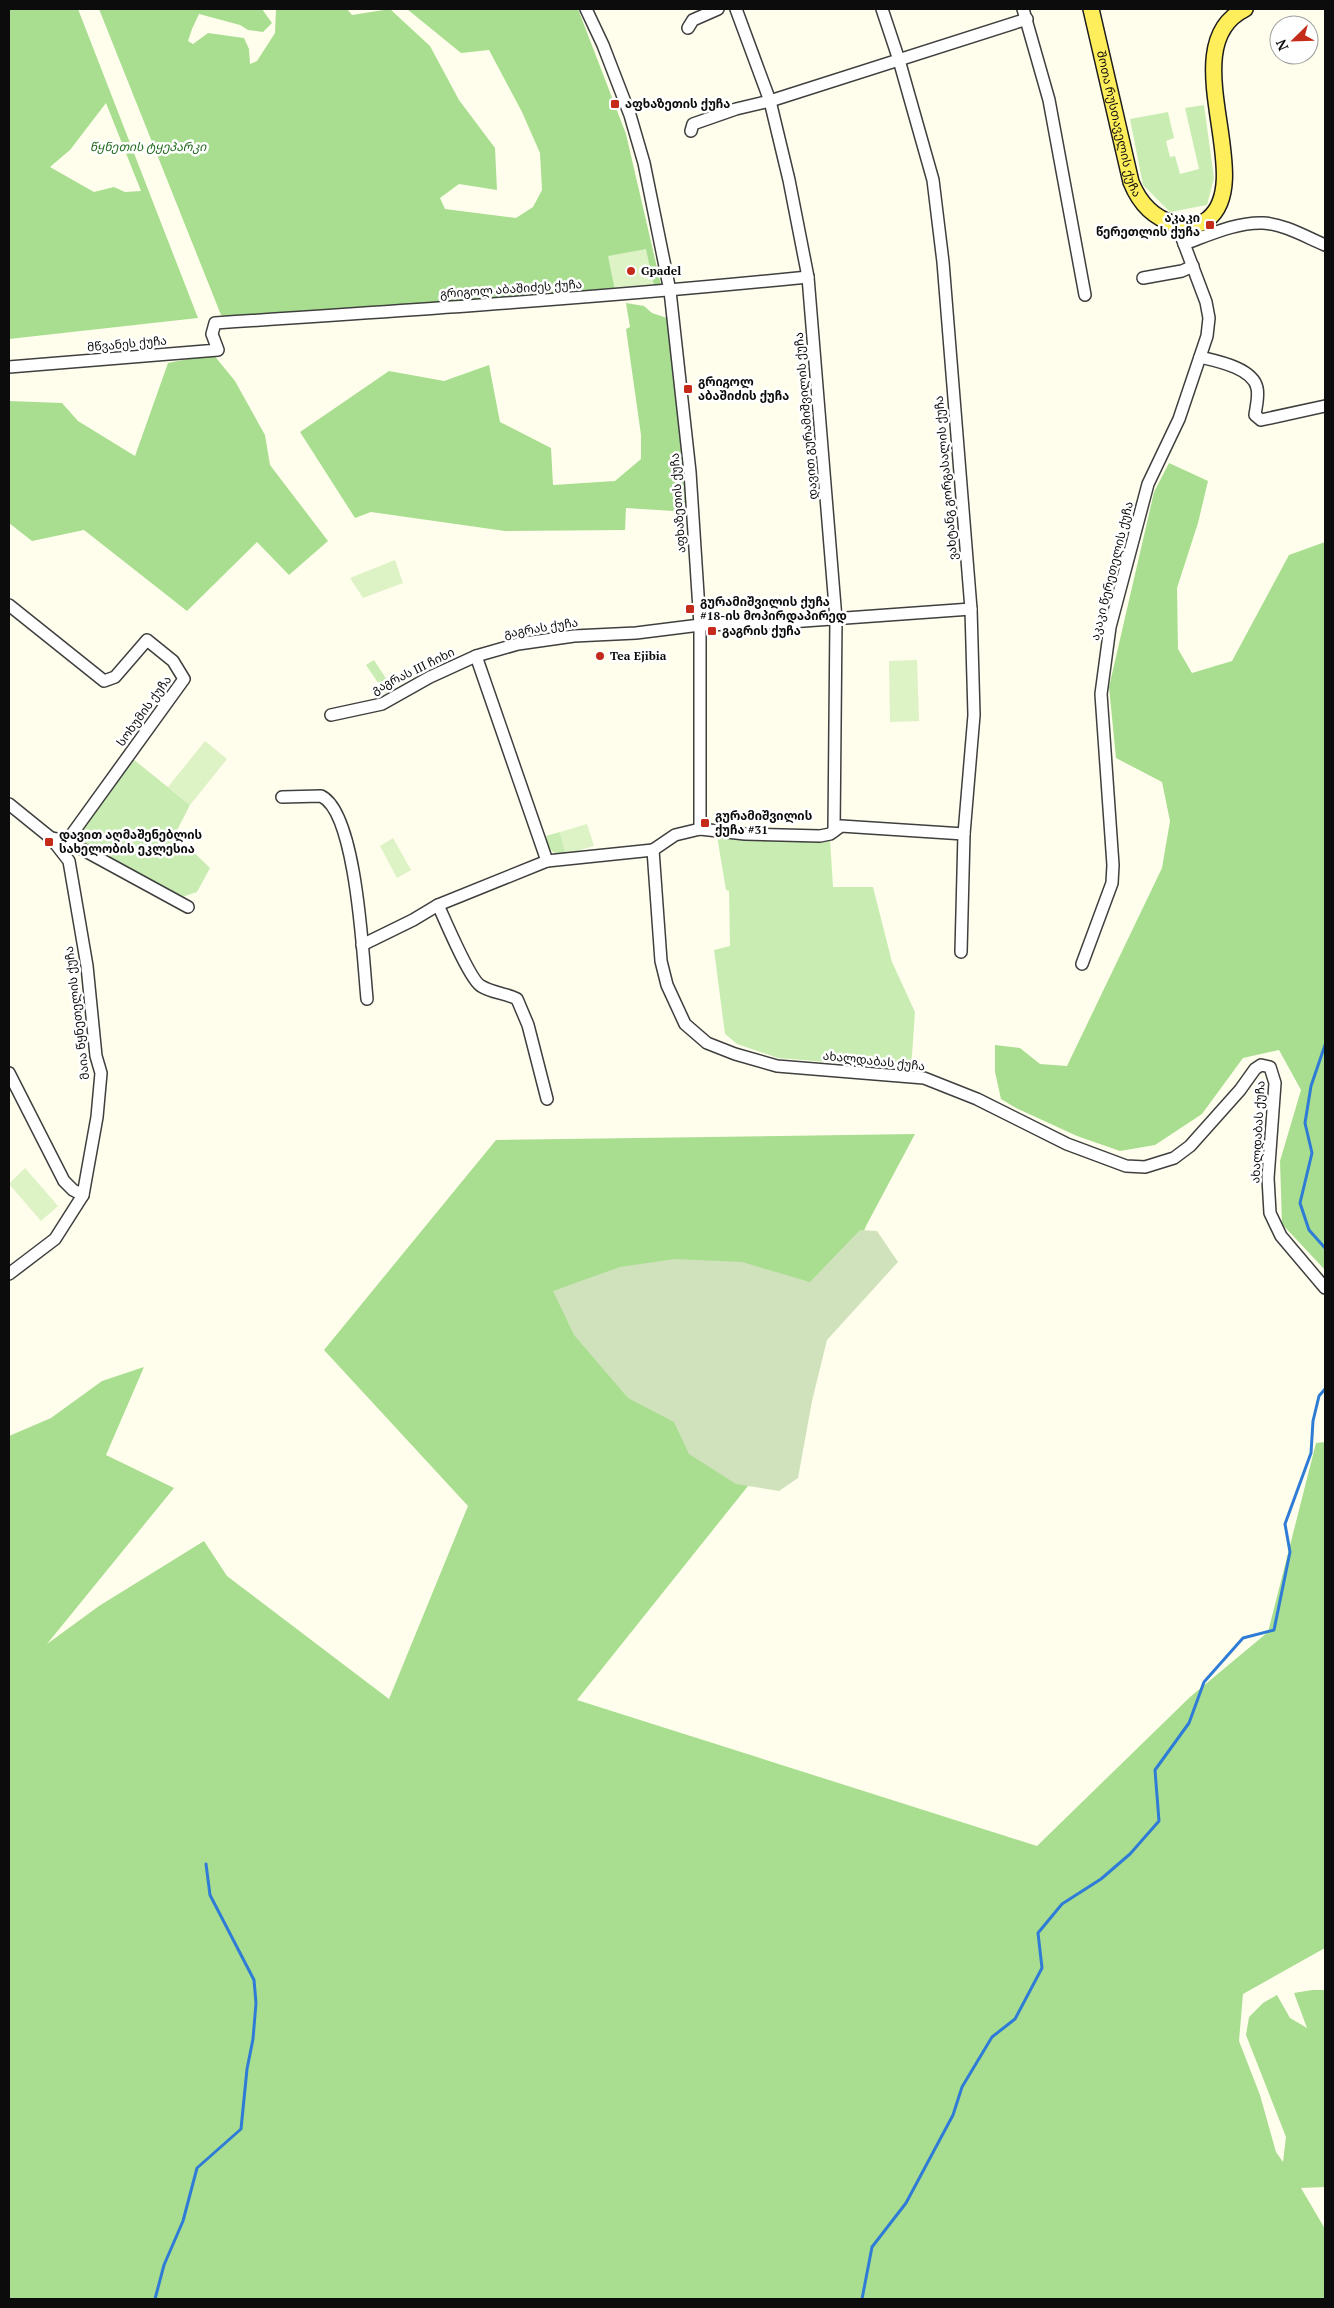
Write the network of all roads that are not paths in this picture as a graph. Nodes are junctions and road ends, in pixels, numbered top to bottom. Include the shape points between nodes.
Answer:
1 (586, 9) edge
2 (718, 9) edge
3 (736, 9) edge
4 (882, 9) edge
5 (1092, 9) edge
6 (1245, 9) edge
7 (1025, 14) edge
8 (688, 28) dead end
9 (900, 60) junction
10 (770, 100) junction
11 (691, 131) dead end
12 (1177, 225) junction
13 (1184, 244) junction
14 (1325, 245) edge
15 (1193, 266) junction
16 (808, 277) junction
17 (1143, 278) dead end
18 (670, 291) junction
19 (1084, 295) dead end
20 (215, 323) joint
21 (1200, 357) junction
22 (9, 367) edge
23 (1325, 406) edge
24 (9, 606) edge
25 (971, 609) junction
26 (836, 619) junction
27 (700, 625) junction
28 (476, 656) junction
29 (332, 715) dead end
30 (282, 797) dead end
31 (9, 804) edge
32 (700, 829) junction
33 (834, 831) junction
34 (964, 834) junction
35 (51, 838) junction
36 (67, 841) junction
37 (653, 850) junction
38 (547, 861) junction
39 (438, 905) junction
40 (188, 907) dead end
41 (362, 945) junction
42 (961, 952) dead end
43 (1082, 964) dead end
44 (367, 999) dead end
45 (9, 1073) edge
46 (547, 1099) dead end
47 (83, 1195) junction
48 (9, 1274) edge
49 (1325, 1288) edge

1 - 18 street, აფხაზეთის ქუჩა via 630,115 644,163
2 - 8 street via 693,20
3 - 10 street, დავით გურამიშვილის ქუჩა
4 - 9 street, ვახტანგ გორგასალის ქუჩა
5 - 12 main road, შოთა რუსთაველის ქუჩა via 1131,182 1137,197 1149,210 1164,221
6 - 12 main road via 1229,21 1222,32 1214,64 1214,98 1224,164 1222,201 1206,222
7 - 9 street
7 - 19 street via 1049,100
9 - 10 street
9 - 25 street, ვახტანგ გორგასალის ქუჩა via 933,180 943,262
10 - 11 street via 694,124
10 - 16 street, დავით გურამიშვილის ქუჩა
12 - 13 street, აკაკი წერეთელის ქუჩა
13 - 14 street via 1236,226 1262,223
13 - 15 street, აკაკი წერეთელის ქუჩა
15 - 17 street
15 - 21 street, აკაკი წერეთელის ქუჩა via 1209,318
16 - 18 street, გრიგოლ აბაშიძეს ქუჩა
16 - 26 street, დავით გურამიშვილის ქუჩა
18 - 20 street, გრიგოლ აბაშიძეს ქუჩა
18 - 27 street, აფხაზეთის ქუჩა via 690,472
20 - 22 street, მწვანეს ქუჩა via 212,334 218,350
21 - 23 street via 1236,367 1252,378 1257,387 1255,415 1261,420
21 - 43 street, აკაკი წერეთელის ქუჩა via 1179,420 1148,484 1110,627 1101,694 1114,861 1112,883
24 - 36 street, სოხუმის ქუჩა via 104,681 115,677 147,640 173,661 184,679
25 - 26 street, გაგრას ქუჩა
25 - 34 street, ვახტანგ გორგასალის ქუჩა via 974,716
26 - 27 street, გაგრას ქუჩა
26 - 33 street, დავით გურამიშვილის ქუჩა
27 - 28 street, გაგრას ქუჩა via 574,636 518,644
27 - 32 street, აფხაზეთის ქუჩა
28 - 29 street, გაგრას III ჩიხი via 382,704
28 - 38 street
30 - 41 street via 320,796 338,814 354,870
31 - 35 street, მაია წყნეთელის ქუჩა
32 - 33 street via 820,836
32 - 37 street via 676,835
33 - 34 street via 840,826
34 - 42 street, ვახტანგ გორგასალის ქუჩა
35 - 36 street
35 - 47 street, მაია წყნეთელის ქუჩა via 69,860 101,1073
36 - 40 street
37 - 38 street
37 - 49 street, ახალდაბას ქუჩა via 661,961 670,994 685,1024 696,1035 735,1054 777,1066 924,1078 977,1099 1067,1144 1126,1166 1145,1167 1174,1158 1190,1146 1255,1069 1261,1065 1270,1067 1275,1082 1268,1178 1270,1213 1281,1236
38 - 39 street
39 - 41 street
39 - 46 street via 475,981 486,989 517,999 528,1025
41 - 44 street
45 - 47 street via 64,1181
47 - 48 street, მაია წყნეთელის ქუჩა via 55,1239

